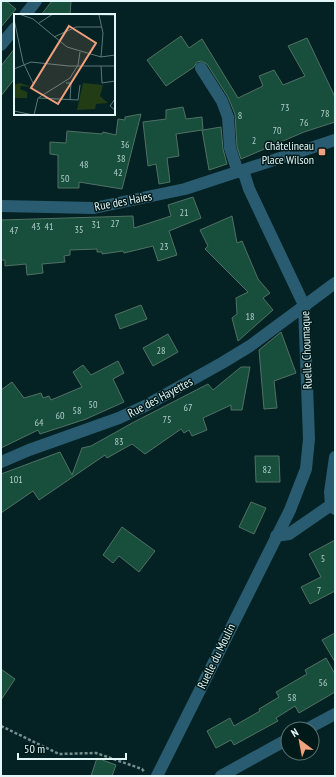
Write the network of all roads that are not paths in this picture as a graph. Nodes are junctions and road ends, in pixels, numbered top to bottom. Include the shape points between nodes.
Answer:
1 (14, 29) edge
2 (1, 45) edge
3 (200, 68) dead end
4 (335, 140) edge
5 (240, 171) junction
6 (1, 206) edge
7 (335, 283) edge
8 (304, 305) junction
9 (335, 457) edge
10 (1, 462) edge
11 (333, 507) edge
12 (276, 536) junction
13 (335, 714) edge
14 (320, 722) edge
15 (280, 744) edge
16 (157, 776) edge
17 (221, 776) edge

1 - 2 street
3 - 5 street, Ruelle Choumaque via 222,101 228,117 230,148
4 - 5 street, Rue des Haies
5 - 6 street, Rue des Haies via 185,189 94,208
5 - 8 street, Ruelle Choumaque
7 - 8 street, Rue des Hayettes
8 - 10 street, Rue des Hayettes via 233,356 145,406
8 - 12 street, Ruelle Choumaque via 309,439 306,468 290,510
9 - 11 street via 330,492
11 - 12 street via 289,534
12 - 16 street, Ruelle du Moulin
13 - 14 street
15 - 17 street

